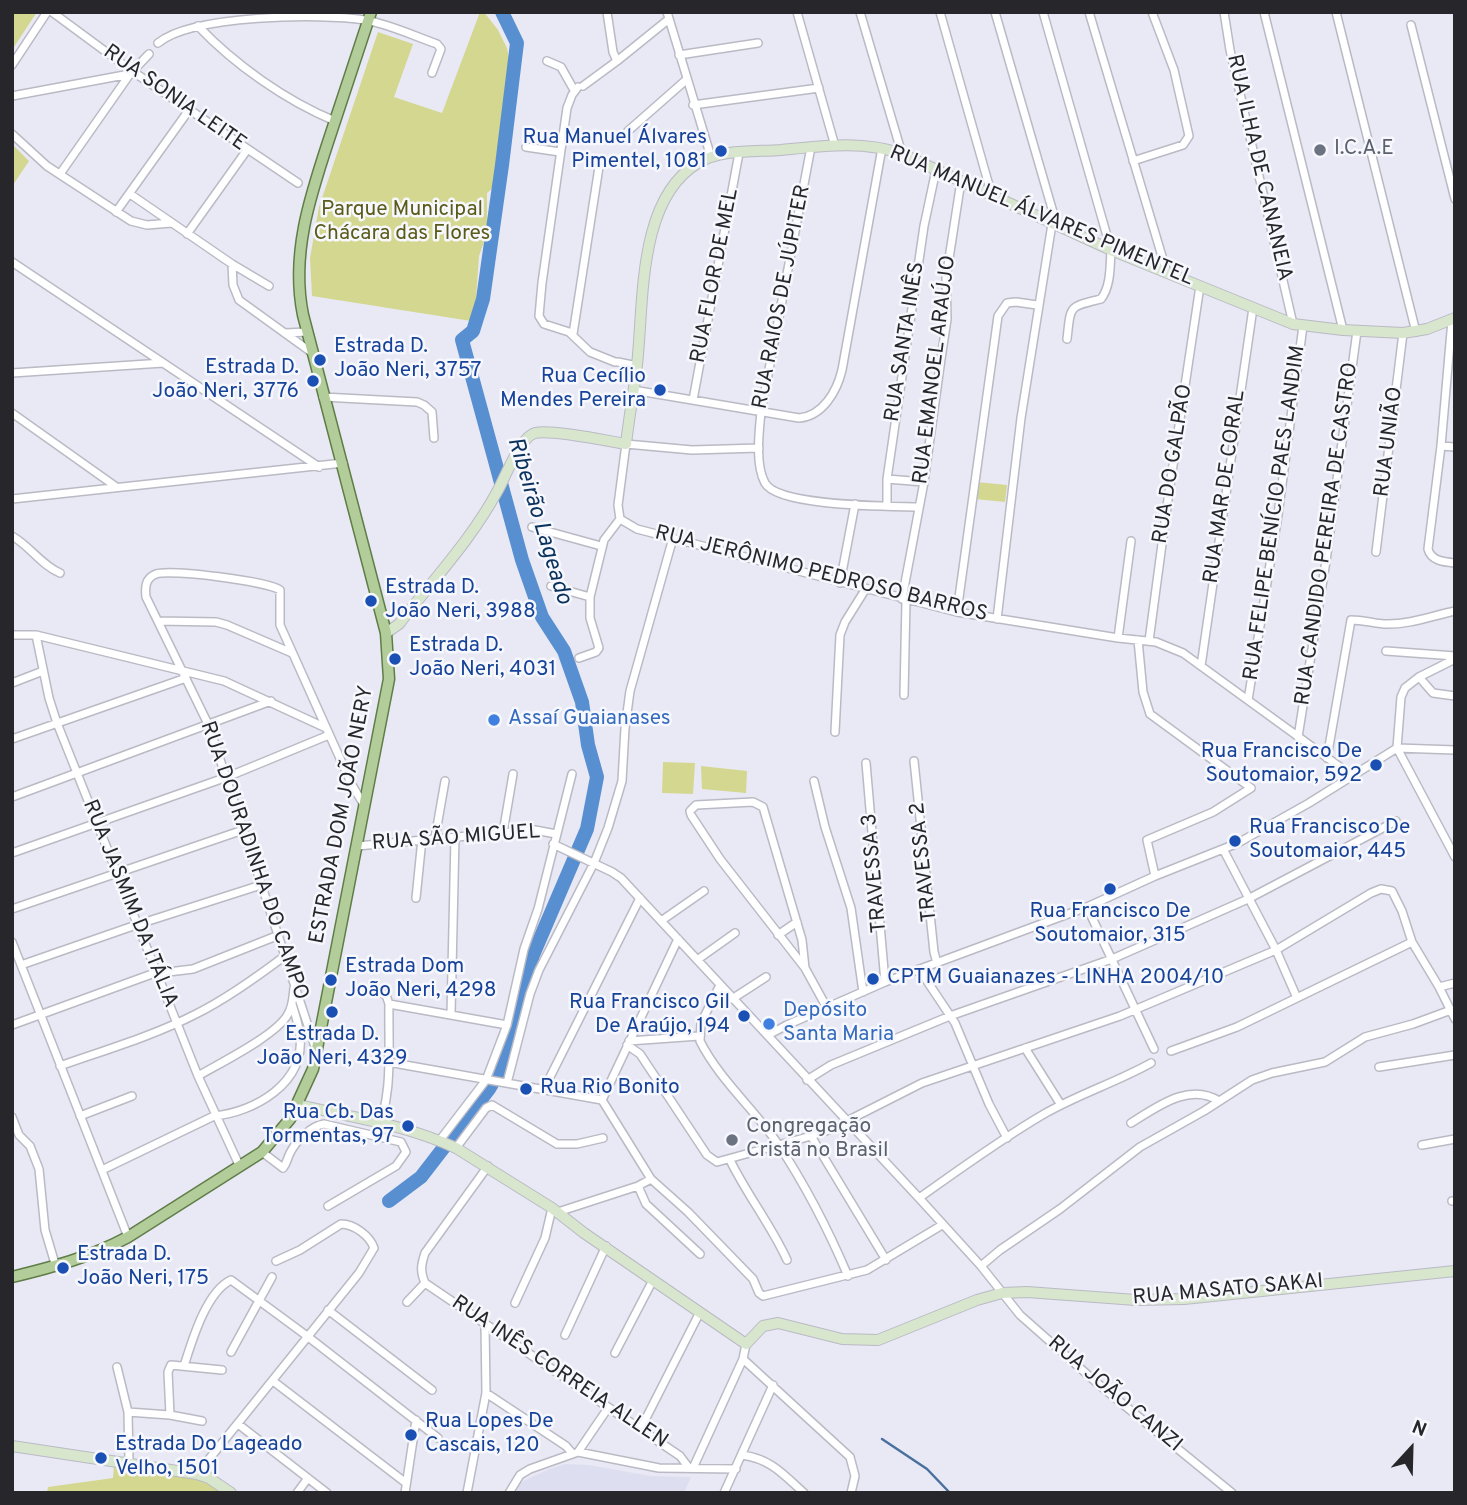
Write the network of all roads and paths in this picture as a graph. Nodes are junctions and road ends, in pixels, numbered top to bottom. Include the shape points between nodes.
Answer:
1 (49, 12) edge
2 (607, 12) edge
3 (797, 12) edge
4 (860, 12) edge
5 (940, 12) edge
6 (995, 12) edge
7 (1043, 12) edge
8 (1089, 12) edge
9 (1152, 12) edge
10 (1224, 12) edge
11 (1264, 12) edge
12 (1336, 12) edge
13 (668, 16) edge
14 (370, 17) edge
15 (1411, 25) dead end
16 (198, 26) junction
17 (158, 43) dead end
18 (758, 43) dead end
19 (149, 54) dead end
20 (679, 55) junction
21 (547, 61) dead end
22 (617, 61) junction
23 (12, 65) edge
24 (131, 73) junction
25 (432, 73) dead end
26 (686, 80) junction
27 (578, 88) junction
28 (819, 88) junction
29 (12, 96) edge
30 (693, 105) junction
31 (189, 110) junction
32 (335, 121) junction
33 (628, 131) dead end
34 (12, 134) edge
35 (835, 146) junction
36 (526, 147) dead end
37 (811, 147) junction
38 (882, 148) junction
39 (247, 150) junction
40 (560, 152) junction
41 (739, 153) junction
42 (902, 154) junction
43 (711, 157) junction
44 (1133, 161) junction
45 (599, 167) dead end
46 (936, 170) junction
47 (60, 174) junction
48 (961, 181) junction
49 (298, 183) dead end
50 (1453, 184) edge
51 (130, 194) junction
52 (992, 196) junction
53 (1455, 200) edge
54 (116, 212) junction
55 (171, 223) junction
56 (1055, 225) junction
57 (187, 234) junction
58 (1111, 250) junction
59 (12, 262) edge
60 (232, 264) junction
61 (1167, 273) junction
62 (300, 284) junction
63 (269, 286) dead end
64 (1200, 286) junction
65 (1037, 305) junction
66 (1253, 308) junction
67 (1454, 319) edge
68 (1298, 325) junction
69 (1343, 330) junction
70 (1357, 331) junction
71 (307, 332) junction
72 (1403, 332) junction
73 (1416, 332) junction
74 (285, 333) junction
75 (573, 334) junction
76 (1067, 339) dead end
77 (311, 352) junction
78 (163, 363) junction
79 (637, 366) junction
80 (12, 373) edge
81 (633, 390) junction
82 (327, 397) junction
83 (693, 400) junction
84 (761, 412) junction
85 (12, 413) edge
86 (434, 438) dead end
87 (626, 444) junction
88 (1441, 446) junction
89 (1455, 447) edge
90 (759, 448) junction
91 (343, 463) junction
92 (319, 467) junction
93 (887, 479) junction
94 (924, 482) junction
95 (115, 486) junction
96 (12, 499) edge
97 (855, 504) junction
98 (887, 506) junction
99 (919, 507) junction
100 (620, 519) junction
101 (532, 527) dead end
102 (12, 536) edge
103 (673, 538) junction
104 (1131, 541) dead end
105 (601, 546) junction
106 (1377, 552) dead end
107 (1455, 563) edge
108 (60, 573) dead end
109 (840, 583) junction
110 (551, 586) dead end
111 (865, 590) junction
112 (590, 597) junction
113 (904, 600) junction
114 (1455, 611) edge
115 (957, 612) junction
116 (997, 619) junction
117 (158, 621) junction
118 (386, 633) junction
119 (12, 635) edge
120 (36, 635) junction
121 (1118, 638) junction
122 (1138, 640) junction
123 (1149, 641) junction
124 (1385, 651) dead end
125 (292, 653) junction
126 (579, 658) dead end
127 (1455, 658) edge
128 (1201, 666) junction
129 (43, 671) junction
130 (184, 674) junction
131 (1419, 677) junction
132 (12, 683) edge
133 (904, 695) dead end
134 (1455, 696) edge
135 (271, 701) junction
136 (1248, 701) junction
137 (57, 723) junction
138 (209, 726) junction
139 (328, 731) junction
140 (835, 732) dead end
141 (1298, 737) junction
142 (12, 739) edge
143 (1397, 748) junction
144 (1455, 750) edge
145 (1327, 758) junction
146 (914, 761) dead end
147 (866, 763) dead end
148 (77, 774) junction
149 (513, 774) dead end
150 (572, 774) dead end
151 (1351, 775) junction
152 (227, 778) junction
153 (445, 781) dead end
154 (814, 781) dead end
155 (12, 797) edge
156 (364, 805) junction
157 (1396, 821) dead end
158 (96, 823) junction
159 (243, 830) junction
160 (503, 833) junction
161 (556, 834) junction
162 (455, 837) junction
163 (435, 838) junction
164 (422, 839) junction
165 (553, 845) junction
166 (357, 846) junction
167 (1223, 849) junction
168 (12, 853) edge
169 (1455, 857) edge
170 (594, 863) junction
171 (116, 873) junction
172 (1155, 876) junction
173 (261, 885) junction
174 (704, 891) dead end
175 (416, 898) dead end
176 (640, 898) junction
177 (1248, 900) junction
178 (1087, 907) junction
179 (12, 909) edge
180 (661, 921) junction
181 (797, 922) junction
182 (136, 925) junction
183 (735, 933) dead end
184 (279, 935) junction
185 (778, 935) junction
186 (678, 939) junction
187 (12, 942) edge
188 (1412, 942) junction
189 (1276, 950) junction
190 (286, 955) junction
191 (1112, 959) junction
192 (697, 960) junction
193 (937, 962) junction
194 (21, 965) junction
195 (805, 968) junction
196 (919, 970) junction
197 (156, 974) junction
198 (766, 977) dead end
199 (885, 982) junction
200 (294, 983) junction
201 (1455, 983) edge
202 (720, 985) junction
203 (1439, 987) junction
204 (863, 992) junction
205 (383, 994) dead end
206 (1297, 998) junction
207 (732, 999) junction
208 (292, 1004) junction
209 (389, 1004) junction
210 (827, 1008) junction
211 (1137, 1009) junction
212 (1451, 1010) junction
213 (451, 1014) junction
214 (40, 1015) junction
215 (950, 1016) junction
216 (1455, 1019) edge
217 (176, 1024) junction
218 (507, 1024) junction
219 (12, 1025) edge
220 (768, 1035) junction
221 (699, 1036) junction
222 (628, 1043) junction
223 (1025, 1048) junction
224 (1154, 1049) dead end
225 (1171, 1051) dead end
226 (317, 1054) junction
227 (1455, 1055) edge
228 (388, 1062) junction
229 (1151, 1063) dead end
230 (60, 1066) junction
231 (973, 1067) junction
232 (1379, 1067) dead end
233 (198, 1076) junction
234 (489, 1080) junction
235 (807, 1080) junction
236 (505, 1083) junction
237 (544, 1090) junction
238 (132, 1096) dead end
239 (602, 1100) junction
240 (1219, 1101) junction
241 (299, 1105) junction
242 (1060, 1105) junction
243 (80, 1116) junction
244 (215, 1116) junction
245 (12, 1117) edge
246 (848, 1122) junction
247 (381, 1123) junction
248 (1131, 1123) dead end
249 (375, 1136) junction
250 (811, 1136) junction
251 (603, 1138) dead end
252 (1007, 1138) junction
253 (1455, 1139) edge
254 (440, 1140) junction
255 (1422, 1144) dead end
256 (779, 1145) junction
257 (456, 1148) junction
258 (262, 1152) junction
259 (730, 1160) junction
260 (488, 1166) junction
261 (240, 1167) junction
262 (102, 1170) junction
263 (653, 1181) junction
264 (638, 1186) junction
265 (919, 1198) junction
266 (328, 1206) dead end
267 (555, 1210) junction
268 (942, 1225) junction
269 (128, 1237) junction
270 (606, 1246) junction
271 (700, 1254) dead end
272 (787, 1260) dead end
273 (886, 1260) junction
274 (276, 1261) dead end
275 (981, 1266) junction
276 (56, 1267) junction
277 (1455, 1271) edge
278 (848, 1276) junction
279 (272, 1277) dead end
280 (12, 1278) edge
281 (653, 1280) junction
282 (425, 1283) junction
283 (1002, 1293) junction
284 (259, 1300) junction
285 (407, 1302) dead end
286 (515, 1303) dead end
287 (328, 1310) junction
288 (700, 1312) junction
289 (485, 1323) junction
290 (565, 1335) dead end
291 (307, 1336) junction
292 (746, 1345) junction
293 (231, 1352) dead end
294 (615, 1353) dead end
295 (743, 1359) junction
296 (184, 1366) junction
297 (117, 1367) dead end
298 (222, 1370) dead end
299 (273, 1381) junction
300 (773, 1385) junction
301 (432, 1390) dead end
302 (486, 1393) junction
303 (608, 1408) junction
304 (128, 1412) junction
305 (170, 1415) junction
306 (416, 1420) junction
307 (202, 1421) dead end
308 (238, 1424) junction
309 (641, 1428) junction
310 (438, 1438) dead end
311 (12, 1446) edge
312 (575, 1453) junction
313 (742, 1455) junction
314 (129, 1462) junction
315 (691, 1468) junction
316 (736, 1469) junction
317 (197, 1474) junction
318 (309, 1478) junction
319 (406, 1483) junction
320 (1220, 1484) junction
321 (231, 1493) edge
322 (297, 1493) edge
323 (327, 1493) edge
324 (405, 1493) edge
325 (467, 1493) edge
326 (509, 1493) edge
327 (724, 1493) edge
328 (804, 1493) edge
329 (851, 1493) edge
330 (1218, 1493) edge
331 (1232, 1493) edge

1 - 23 street
1 - 24 street, RUA SONIA LEITE
2 - 22 street
3 - 28 street
4 - 42 street
5 - 52 street
6 - 56 street
7 - 58 street
8 - 44 street
9 - 44 street via 1174,70 1189,136 1183,145
10 - 68 street, RUA ILHA DE CANANEIA
11 - 69 street
12 - 73 street
13 - 20 street
13 - 22 street
14 - 16 street via 258,19
14 - 25 street via 437,44 441,49
14 - 32 main road, ESTRADA DOM JOÃO NERY
15 - 50 street
16 - 17 street
16 - 32 street via 219,47 297,103
18 - 20 street
19 - 24 street
20 - 26 street
21 - 27 street via 561,67
22 - 27 street
24 - 29 street
24 - 31 street, RUA SONIA LEITE
24 - 47 street
26 - 30 street
26 - 33 street
27 - 40 street via 567,108
28 - 30 street
28 - 35 street
30 - 43 street
31 - 39 street, RUA SONIA LEITE
31 - 51 street
32 - 62 main road, ESTRADA DOM JOÃO NERY via 306,210 299,253
34 - 47 street
35 - 37 street, RUA MANUEL ÁLVARES PIMENTEL
35 - 38 street, RUA MANUEL ÁLVARES PIMENTEL
36 - 40 street
37 - 41 street, RUA MANUEL ÁLVARES PIMENTEL
37 - 84 street, RUA RAIOS DE JÚPITER
38 - 42 street, RUA MANUEL ÁLVARES PIMENTEL
38 - 84 street via 839,382 821,408 807,418
39 - 49 street, RUA SONIA LEITE
39 - 57 street
40 - 75 street via 540,316 544,324
41 - 43 street, RUA MANUEL ÁLVARES PIMENTEL
41 - 83 street, RUA FLOR DE MEL
42 - 46 street, RUA MANUEL ÁLVARES PIMENTEL
43 - 79 street, RUA MANUEL ÁLVARES PIMENTEL via 688,170 656,218 644,277
44 - 61 street
45 - 75 street
46 - 48 street, RUA MANUEL ÁLVARES PIMENTEL
46 - 93 street, RUA SANTA INÊS
47 - 54 street
48 - 52 street, RUA MANUEL ÁLVARES PIMENTEL
48 - 94 street, RUA EMANOEL ARAÚJO
50 - 53 street
51 - 54 street
51 - 55 street
52 - 56 street, RUA MANUEL ÁLVARES PIMENTEL
54 - 55 street via 139,224
55 - 57 street
56 - 58 street, RUA MANUEL ÁLVARES PIMENTEL
56 - 65 street
57 - 60 street
58 - 61 street, RUA MANUEL ÁLVARES PIMENTEL
58 - 76 street via 1105,293 1101,299 1075,307
59 - 78 street
60 - 63 street
60 - 74 street via 239,300
61 - 64 street, RUA MANUEL ÁLVARES PIMENTEL
62 - 71 main road, ESTRADA DOM JOÃO NERY
62 - 82 main road, ESTRADA DOM JOÃO NERY
64 - 66 street, RUA MANUEL ÁLVARES PIMENTEL
64 - 123 street, RUA DO GALPÃO
65 - 115 street via 1007,303 998,316
65 - 116 street
66 - 68 street, RUA MANUEL ÁLVARES PIMENTEL
66 - 128 street, RUA MAR DE CORAL
67 - 73 street, RUA MANUEL ÁLVARES PIMENTEL
67 - 88 street
68 - 69 street, RUA MANUEL ÁLVARES PIMENTEL
68 - 136 street, RUA FELIPE BENÍCIO PAES LANDIM via 1276,527
69 - 70 street, RUA MANUEL ÁLVARES PIMENTEL
70 - 72 street, RUA MANUEL ÁLVARES PIMENTEL
70 - 141 street, RUA CANDIDO PEREIRA DE CASTRO
71 - 74 street
71 - 77 main road, ESTRADA DOM JOÃO NERY
72 - 73 street, RUA MANUEL ÁLVARES PIMENTEL
72 - 106 street, RUA UNIÃO
74 - 77 street
75 - 79 street via 590,352
77 - 82 main road, ESTRADA DOM JOÃO NERY
78 - 80 street
78 - 92 street
79 - 81 street, RUA MANUEL ÁLVARES PIMENTEL
81 - 83 street
81 - 87 street, RUA MANUEL ÁLVARES PIMENTEL
82 - 86 street via 424,405 432,412
82 - 91 main road, ESTRADA DOM JOÃO NERY
83 - 84 street
84 - 90 street, RUA RAIOS DE JÚPITER
85 - 95 street
87 - 90 street via 692,450
87 - 100 street, RUA MANUEL ÁLVARES PIMENTEL
87 - 118 street via 544,432 530,435 472,532 399,624
88 - 89 street
88 - 107 street via 1428,549 1436,559
90 - 97 street, RUA RAIOS DE JÚPITER via 763,479 772,490 805,500
91 - 92 street
91 - 118 main road, ESTRADA DOM JOÃO NERY
92 - 95 street
93 - 94 street
93 - 98 street, RUA SANTA INÊS
94 - 99 street, RUA EMANOEL ARAÚJO
95 - 96 street
97 - 98 street, RUA RAIOS DE JÚPITER
97 - 109 street
98 - 99 street, RUA RAIOS DE JÚPITER
99 - 113 street, RUA EMANOEL ARAÚJO
100 - 103 street, RUA JERÔNIMO PEDROSO BARROS via 637,529
100 - 105 street
101 - 105 street
102 - 108 street
103 - 109 street, RUA JERÔNIMO PEDROSO BARROS
103 - 170 street via 630,691 622,781
104 - 121 street
105 - 112 street
109 - 111 street, RUA JERÔNIMO PEDROSO BARROS
110 - 112 street
111 - 113 street, RUA JERÔNIMO PEDROSO BARROS
111 - 140 street via 840,635
112 - 126 street via 590,618 599,648
113 - 115 street, RUA JERÔNIMO PEDROSO BARROS
113 - 133 street, RUA EMANOEL ARAÚJO
114 - 145 street via 1415,621 1349,623
115 - 116 street, RUA JERÔNIMO PEDROSO BARROS
116 - 121 street, RUA JERÔNIMO PEDROSO BARROS
117 - 125 street via 216,622
117 - 125 street, RUA DOURADINHA DO CAMPO via 145,589 155,574 240,579 272,586 280,590 280,625
117 - 130 street, RUA DOURADINHA DO CAMPO
118 - 156 main road, ESTRADA DOM JOÃO NERY via 389,679
119 - 120 street
120 - 129 street, RUA JASMIM DA ITÁLIA
120 - 130 street
121 - 122 street, RUA JERÔNIMO PEDROSO BARROS
122 - 123 street, RUA JERÔNIMO PEDROSO BARROS
122 - 172 street via 1150,714 1251,788 1213,812 1147,840
123 - 128 street, RUA JERÔNIMO PEDROSO BARROS via 1170,646
124 - 127 street
125 - 139 street
127 - 131 street
128 - 136 street, RUA JERÔNIMO PEDROSO BARROS
129 - 132 street
129 - 137 street, RUA JASMIM DA ITÁLIA
130 - 135 street via 235,685
130 - 137 street
130 - 138 street, RUA DOURADINHA DO CAMPO
131 - 134 street via 1433,693
131 - 143 street via 1401,697
135 - 138 street
135 - 139 street
136 - 141 street, RUA JERÔNIMO PEDROSO BARROS
137 - 142 street
137 - 148 street, RUA JASMIM DA ITÁLIA
138 - 148 street
138 - 152 street, RUA DOURADINHA DO CAMPO
139 - 152 street
139 - 156 street
141 - 145 street, RUA JERÔNIMO PEDROSO BARROS
143 - 144 street
143 - 151 street
143 - 169 street
145 - 151 street, RUA JERÔNIMO PEDROSO BARROS
146 - 193 street, TRAVESSA 2
147 - 199 street, TRAVESSA 3
148 - 155 street
148 - 158 street, RUA JASMIM DA ITÁLIA
149 - 160 street
150 - 161 street
151 - 167 street via 1267,828
152 - 158 street
152 - 159 street, RUA DOURADINHA DO CAMPO
153 - 163 street
154 - 204 street via 851,908
156 - 166 main road, ESTRADA DOM JOÃO NERY
157 - 177 street
158 - 168 street
158 - 171 street, RUA JASMIM DA ITÁLIA
159 - 171 street
159 - 173 street, RUA DOURADINHA DO CAMPO
160 - 161 street, RUA SÃO MIGUEL via 535,830
160 - 162 street, RUA SÃO MIGUEL
161 - 165 street
162 - 163 street, RUA SÃO MIGUEL
162 - 213 street
163 - 164 street, RUA SÃO MIGUEL
164 - 166 street, RUA SÃO MIGUEL
164 - 175 street
165 - 170 street, RUA JOÃO CANZI
165 - 218 street
166 - 226 main road, ESTRADA DOM JOÃO NERY
167 - 172 street
167 - 177 street
170 - 176 street, RUA JOÃO CANZI via 621,878
170 - 236 street via 535,982
171 - 179 street
171 - 182 street, RUA JASMIM DA ITÁLIA
172 - 178 street
173 - 182 street
173 - 184 street, RUA DOURADINHA DO CAMPO
174 - 180 street
176 - 180 street, RUA JOÃO CANZI
176 - 237 street
177 - 189 street
177 - 191 street
178 - 191 street
178 - 193 street
180 - 186 street, RUA JOÃO CANZI
181 - 185 street
181 - 185 street via 763,807 753,802 696,805 691,815
181 - 195 street
182 - 194 street
182 - 197 street, RUA JASMIM DA ITÁLIA
183 - 192 street
184 - 190 street, RUA DOURADINHA DO CAMPO
184 - 197 street via 193,969
185 - 195 street
186 - 192 street, RUA JOÃO CANZI
186 - 222 street
187 - 194 street
188 - 189 street via 1392,891 1381,889
188 - 203 street
188 - 206 street
189 - 206 street
189 - 211 street
190 - 200 street, RUA DOURADINHA DO CAMPO
190 - 217 street via 234,993
191 - 211 street
191 - 215 street
192 - 202 street, RUA JOÃO CANZI
193 - 196 street
194 - 214 street
195 - 210 street
196 - 199 street
196 - 215 street
197 - 214 street
197 - 217 street, RUA JASMIM DA ITÁLIA
198 - 207 street
199 - 204 street
200 - 208 street
200 - 226 street, RUA DOURADINHA DO CAMPO
201 - 203 street
202 - 207 street, RUA JOÃO CANZI
202 - 221 street
203 - 212 street
204 - 210 street
205 - 209 street
206 - 225 street
207 - 220 street, RUA JOÃO CANZI
208 - 233 street via 285,1019 269,1032
208 - 244 street via 300,1042 289,1078 255,1105
209 - 213 street
209 - 228 street
210 - 220 street
211 - 223 street
211 - 224 street
212 - 216 street
212 - 240 street via 1365,1037 1325,1062 1262,1076
213 - 218 street
214 - 219 street
214 - 230 street
215 - 231 street
215 - 235 street via 831,1065
217 - 230 street
217 - 233 street, RUA JASMIM DA ITÁLIA
218 - 234 street
220 - 235 street, RUA JOÃO CANZI
221 - 222 street
221 - 256 street via 710,1057
222 - 239 street
222 - 259 street via 644,1059 707,1155 717,1162
223 - 231 street
223 - 242 street
226 - 241 main road, ESTRADA DOM JOÃO NERY
227 - 232 street
228 - 234 street
228 - 247 street
229 - 242 street
230 - 243 street
231 - 246 street via 922,1083
231 - 252 street
233 - 244 street, RUA JASMIM DA ITÁLIA
234 - 236 street
234 - 254 street
235 - 246 street, RUA JOÃO CANZI
236 - 237 street
237 - 239 street
238 - 243 street
239 - 263 street
240 - 248 street via 1204,1094 1185,1095
240 - 275 street via 1140,1147
241 - 247 street
241 - 258 main road, ESTRADA DOM JOÃO NERY
242 - 252 street
243 - 262 street
244 - 261 street, RUA JASMIM DA ITÁLIA
244 - 262 street
245 - 276 street via 39,1170 45,1230
246 - 250 street
246 - 265 street, RUA JOÃO CANZI
247 - 249 street
247 - 254 street
249 - 258 street via 319,1125 293,1147 283,1168
249 - 266 street via 401,1142 406,1152 402,1159
250 - 256 street
250 - 273 street
251 - 257 street via 557,1144 492,1105
252 - 265 street
253 - 255 street
254 - 257 street
256 - 259 street
256 - 278 street via 814,1201
257 - 260 street
258 - 261 main road, ESTRADA DOM JOÃO NERY
259 - 272 street
260 - 267 street
260 - 282 street via 425,1253 421,1266
261 - 269 main road, ESTRADA DOM JOÃO NERY
262 - 269 street
263 - 264 street
263 - 278 street via 753,1279 761,1296
264 - 267 street
264 - 271 street via 646,1204
265 - 268 street, RUA JOÃO CANZI
267 - 270 street
267 - 286 street
268 - 273 street
268 - 275 street, RUA JOÃO CANZI
269 - 276 main road, ESTRADA DOM JOÃO NERY
270 - 281 street
270 - 290 street
273 - 278 street
274 - 287 street via 341,1224 352,1226 370,1240 371,1256
275 - 283 street, RUA JOÃO CANZI
276 - 280 main road, ESTRADA DOM JOÃO NERY
277 - 283 street, RUA MASATO SAKAI via 1184,1298
279 - 284 street
281 - 288 street
281 - 294 street
282 - 285 street
282 - 289 street, RUA INÊS CORREIA ALLEN
283 - 292 street, RUA MASATO SAKAI via 878,1340 842,1339 778,1323 763,1326
283 - 320 street, RUA JOÃO CANZI via 1020,1315 1097,1383
284 - 291 street
284 - 293 street
284 - 296 street via 234,1281 223,1284 202,1316
287 - 291 street
287 - 301 street
288 - 292 street
288 - 309 street
289 - 302 street
289 - 303 street, RUA INÊS CORREIA ALLEN
291 - 299 street
291 - 306 street
292 - 295 street
295 - 300 street
295 - 315 street
296 - 298 street
296 - 305 street via 169,1367
297 - 304 street
299 - 308 street
299 - 319 street
300 - 313 street
300 - 329 street via 850,1457 855,1476
302 - 312 street
302 - 325 street
303 - 309 street, RUA INÊS CORREIA ALLEN
303 - 312 street
304 - 305 street
304 - 314 street
305 - 307 street
306 - 310 street
306 - 319 street
308 - 317 street
308 - 318 street
309 - 315 street, RUA INÊS CORREIA ALLEN
311 - 314 street
312 - 315 street via 659,1468
312 - 326 street via 520,1475
313 - 316 street
313 - 328 street via 771,1464
314 - 317 street
315 - 316 street
316 - 327 street
317 - 321 street
318 - 322 street
318 - 323 street
319 - 324 street
320 - 330 street
320 - 331 street, RUA JOÃO CANZI

